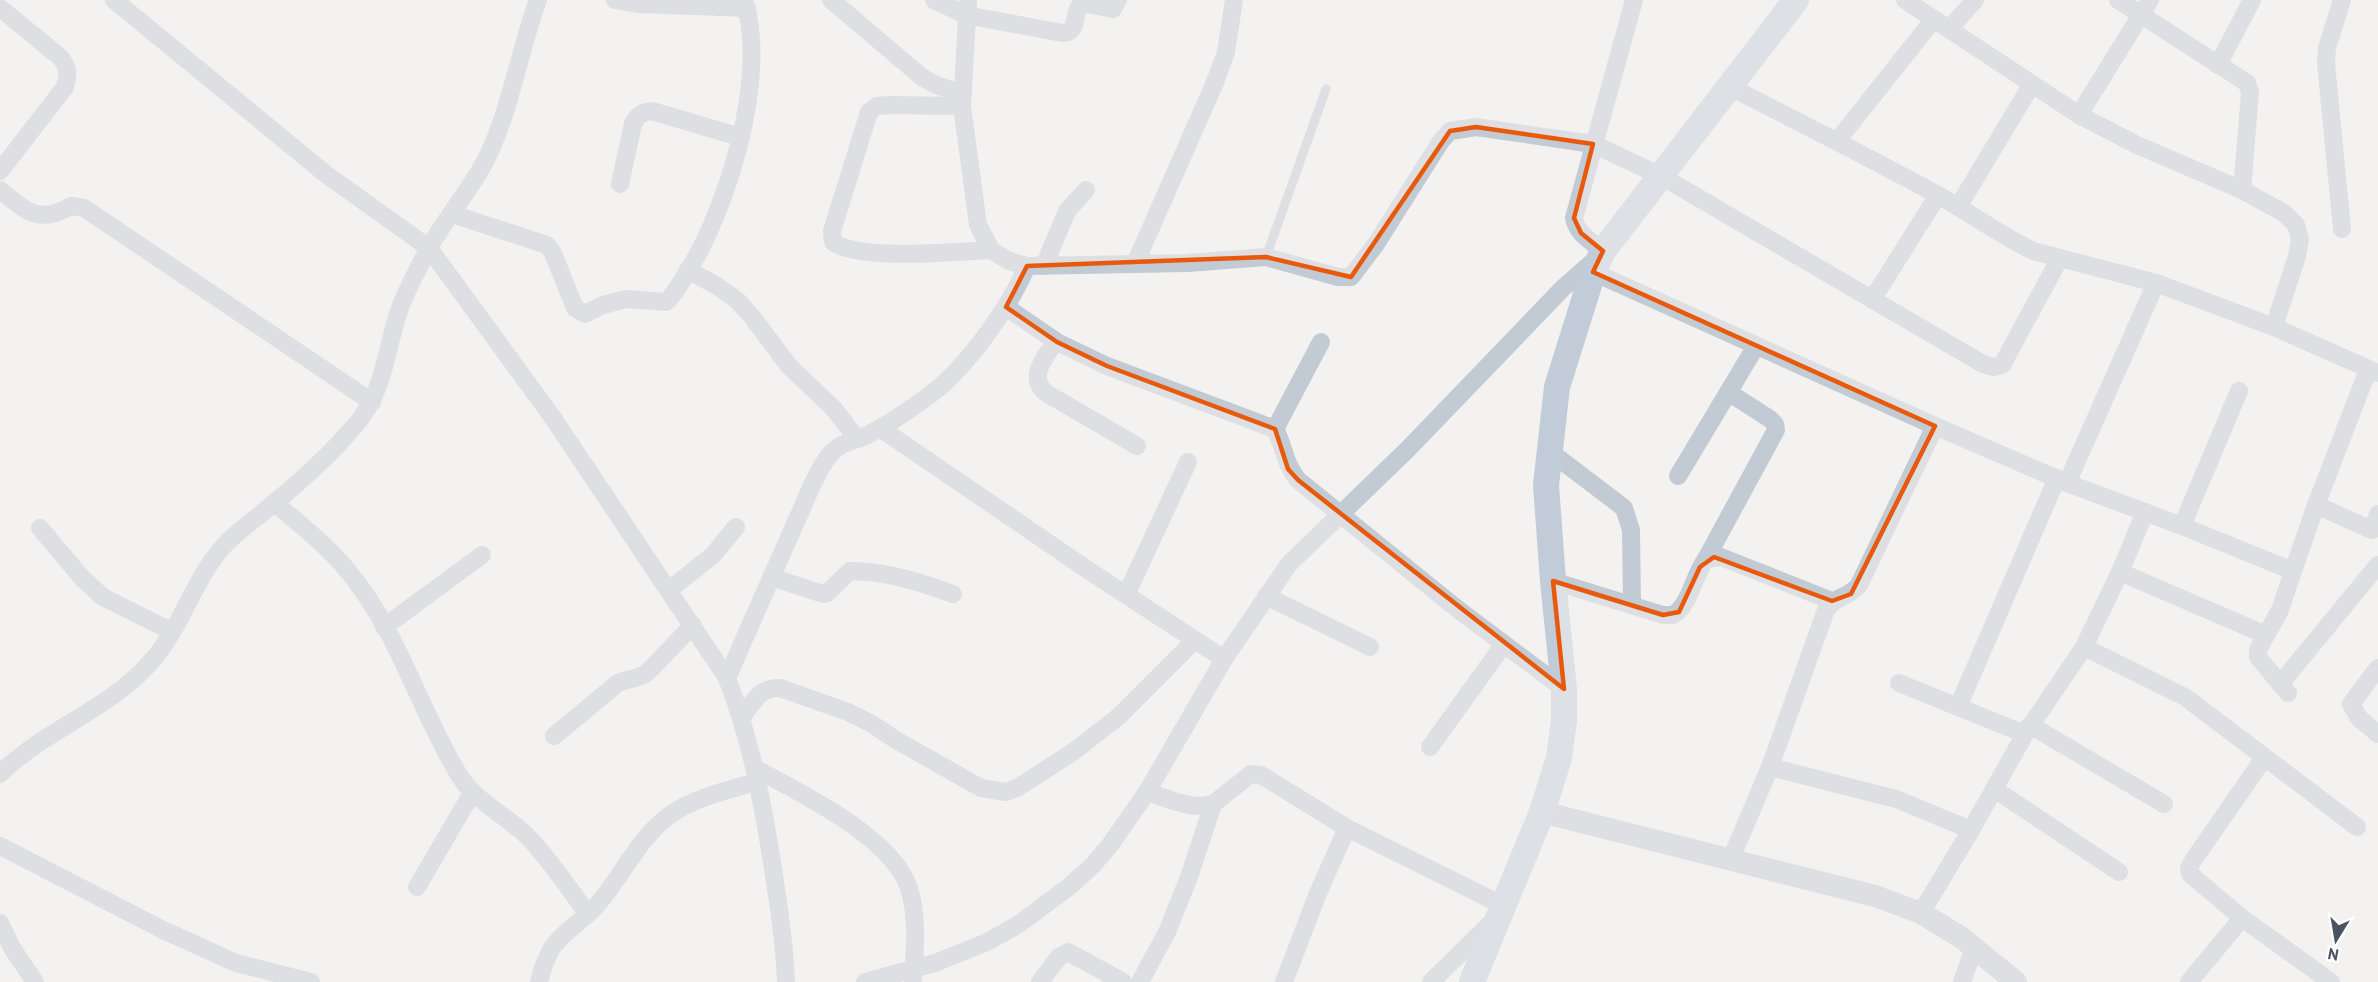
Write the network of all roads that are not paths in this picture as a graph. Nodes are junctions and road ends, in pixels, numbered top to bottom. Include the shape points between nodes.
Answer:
1 (114, 0) edge
2 (538, 0) edge
3 (615, 0) edge
4 (831, 0) edge
5 (934, 0) edge
6 (1118, 0) edge
7 (1234, 0) edge
8 (1634, 0) edge
9 (1796, 0) edge
10 (1905, 0) edge
11 (1975, 0) edge
12 (2118, 0) edge
13 (2150, 0) edge
14 (2252, 0) edge
15 (2342, 0) edge
16 (681, 3) edge
17 (745, 4) edge
18 (0, 8) edge
19 (967, 8) edge
20 (2139, 16) junction
21 (1942, 24) junction
22 (2218, 65) junction
23 (2031, 84) junction
24 (1728, 86) junction
25 (1326, 89) dead end
26 (962, 100) junction
27 (2079, 115) junction
28 (740, 137) junction
29 (1837, 141) junction
30 (1593, 144) junction
31 (0, 171) edge
32 (1661, 176) junction
33 (620, 184) dead end
34 (0, 190) edge
35 (1086, 190) dead end
36 (2242, 190) junction
37 (1938, 195) junction
38 (1958, 207) junction
39 (452, 214) junction
40 (2342, 229) dead end
41 (429, 248) junction
42 (991, 250) junction
43 (1266, 257) junction
44 (2060, 258) junction
45 (1598, 260) junction
46 (1135, 264) junction
47 (1035, 266) junction
48 (688, 270) junction
49 (2156, 283) junction
50 (1872, 300) junction
51 (1006, 307) junction
52 (2274, 327) junction
53 (1055, 341) junction
54 (1321, 342) dead end
55 (1756, 346) junction
56 (2373, 371) edge
57 (2239, 391) dead end
58 (1728, 392) junction
59 (372, 402) junction
60 (1935, 426) junction
61 (880, 428) junction
62 (1275, 429) junction
63 (857, 439) junction
64 (1137, 446) dead end
65 (1549, 451) junction
66 (1188, 462) dead end
67 (1678, 476) dead end
68 (2062, 481) junction
69 (275, 503) junction
70 (2316, 505) junction
71 (2145, 512) junction
72 (1339, 515) junction
73 (736, 526) dead end
74 (2182, 526) junction
75 (2376, 526) edge
76 (40, 528) dead end
77 (482, 555) dead end
78 (1706, 560) junction
79 (2378, 565) edge
80 (2293, 571) junction
81 (2120, 572) junction
82 (771, 577) junction
83 (1553, 581) junction
84 (669, 590) junction
85 (953, 594) dead end
86 (1126, 594) junction
87 (1266, 596) junction
88 (1832, 601) junction
89 (1632, 605) junction
90 (693, 625) junction
91 (384, 627) junction
92 (171, 632) junction
93 (2266, 636) junction
94 (1195, 640) junction
95 (1504, 644) junction
96 (1370, 647) dead end
97 (2084, 647) junction
98 (1224, 659) junction
99 (2378, 668) edge
100 (727, 678) junction
101 (1899, 683) dead end
102 (1564, 689) junction
103 (1958, 706) junction
104 (742, 717) junction
105 (2028, 729) junction
106 (2378, 734) edge
107 (554, 736) dead end
108 (1430, 747) dead end
109 (2264, 758) junction
110 (1770, 767) junction
111 (0, 774) edge
112 (757, 775) junction
113 (1994, 789) junction
114 (1147, 792) junction
115 (472, 793) junction
116 (1214, 804) junction
117 (2164, 804) dead end
118 (1542, 812) junction
119 (2357, 827) dead end
120 (1347, 828) junction
121 (1971, 830) junction
122 (3, 855) edge
123 (1730, 861) junction
124 (2120, 872) dead end
125 (417, 887) dead end
126 (1500, 911) junction
127 (1921, 913) junction
128 (588, 914) junction
129 (2242, 918) junction
130 (0, 923) edge
131 (1974, 948) junction
132 (913, 976) edge
133 (35, 982) edge
134 (311, 982) edge
135 (539, 982) edge
136 (786, 982) edge
137 (865, 982) edge
138 (1040, 982) edge
139 (1123, 982) edge
140 (1140, 982) edge
141 (1284, 982) edge
142 (1431, 982) edge
143 (1472, 982) edge
144 (1962, 982) edge
145 (2016, 982) edge
146 (2188, 982) edge
147 (2331, 982) edge

1 - 41 street via 327,175
2 - 39 street via 491,150
3 - 16 street
4 - 26 street via 922,78
5 - 19 street
6 - 19 street via 1113,9 1087,3 1079,6 1069,33
7 - 46 street via 1226,52 1216,80
8 - 30 street
9 - 24 main road
10 - 21 street
11 - 21 street
12 - 20 street
13 - 20 street
14 - 22 street
15 - 40 street via 2326,63
16 - 17 street
17 - 28 street via 750,61
18 - 31 street via 60,57 68,76 65,87
19 - 26 street
20 - 22 street
20 - 27 street
21 - 23 street
21 - 29 street
22 - 36 street via 2247,83 2250,93
23 - 27 street
23 - 38 street
24 - 29 street
24 - 32 main road
25 - 43 lane
26 - 42 street via 978,225
26 - 42 street via 877,106 869,112 832,231 833,242 853,250 893,253
27 - 36 street
28 - 33 street via 652,111 643,112 633,124
28 - 48 street via 726,193
29 - 37 street
30 - 32 street
30 - 43 street via 1476,127 1450,131 1351,277 1338,278
30 - 45 street via 1574,218
32 - 45 main road
32 - 50 street
34 - 59 street via 33,214 45,217 71,206 84,208
35 - 47 street via 1067,211
36 - 52 street via 2284,213 2296,225 2300,238
37 - 38 street
37 - 50 street
38 - 44 street via 2014,242
39 - 41 street
39 - 48 street via 547,245 575,308 585,314 626,299 666,302
41 - 59 street via 402,304 383,377
41 - 84 street via 554,418
42 - 47 street via 1009,261
43 - 46 street
44 - 49 street
44 - 50 street via 2002,365 1994,367
45 - 55 street
45 - 65 main road via 1557,387
45 - 72 street via 1563,288
46 - 47 street
47 - 51 street
48 - 63 street via 738,301 789,366 834,409
49 - 52 street
49 - 68 street
51 - 53 street
51 - 61 street via 965,361 933,393
52 - 56 street
53 - 62 street via 1107,366
53 - 64 street via 1038,370 1039,387
54 - 62 street
55 - 58 street
55 - 60 street
56 - 70 street
57 - 74 street
58 - 67 street
58 - 78 street via 1770,419 1776,430
59 - 69 street via 357,423
60 - 68 street
60 - 88 street via 1859,585 1851,594
61 - 63 street
61 - 86 street
62 - 72 street via 1288,469
63 - 82 street via 835,449 825,461
65 - 83 main road via 1546,485
65 - 89 street via 1624,508 1631,530
66 - 86 street
68 - 71 street
68 - 103 street
69 - 91 street via 348,570
69 - 92 street via 223,546
70 - 75 street
70 - 80 street
71 - 74 street
71 - 81 street
72 - 87 street via 1289,564
72 - 95 street
73 - 84 street via 713,555
74 - 80 street
76 - 92 street via 103,597
77 - 91 street
78 - 88 street via 1721,557
78 - 89 street via 1678,612 1663,615
79 - 93 street via 2284,688 2258,657
80 - 93 street
81 - 93 street
81 - 97 street
82 - 85 street via 823,594 850,571 860,571 898,576
82 - 100 street
83 - 89 street
83 - 102 main road
84 - 90 street
86 - 94 street
87 - 96 street
87 - 98 street
88 - 110 street
90 - 100 street
90 - 107 street via 641,678 618,682
91 - 115 street via 459,775
92 - 111 street via 150,664 128,684 38,742
94 - 98 street
94 - 104 street via 1118,717 1073,752 1006,792 981,788 848,712 780,688 770,687 761,693
95 - 102 street
95 - 108 street
97 - 105 street
97 - 109 street via 2186,697
98 - 114 street
99 - 106 street via 2351,704 2359,718
100 - 104 street
101 - 103 street
102 - 118 main road via 1559,758
103 - 105 street
104 - 112 street
105 - 113 street
105 - 117 street
109 - 119 street
109 - 129 street via 2189,867 2194,879
110 - 121 street via 1896,799
110 - 123 street
112 - 128 street via 675,812 638,849
112 - 132 street via 834,812 866,835 896,865 908,886 914,913
112 - 136 street via 782,920
113 - 121 street
113 - 124 street
114 - 116 street via 1195,807
114 - 132 street via 1093,865 1070,886 1019,924
115 - 125 street
115 - 128 street via 530,839
116 - 120 street via 1251,774 1261,775
116 - 140 street via 1167,932
118 - 123 street
118 - 126 main road
120 - 126 street
120 - 141 street
121 - 127 street
122 - 134 street via 236,963
123 - 127 street via 1843,887
126 - 142 street
126 - 143 main road
127 - 131 street
128 - 135 street via 552,948
129 - 146 street
129 - 147 street
130 - 133 street
131 - 144 street
131 - 145 street
132 - 137 street
138 - 139 street via 1059,957 1068,952

